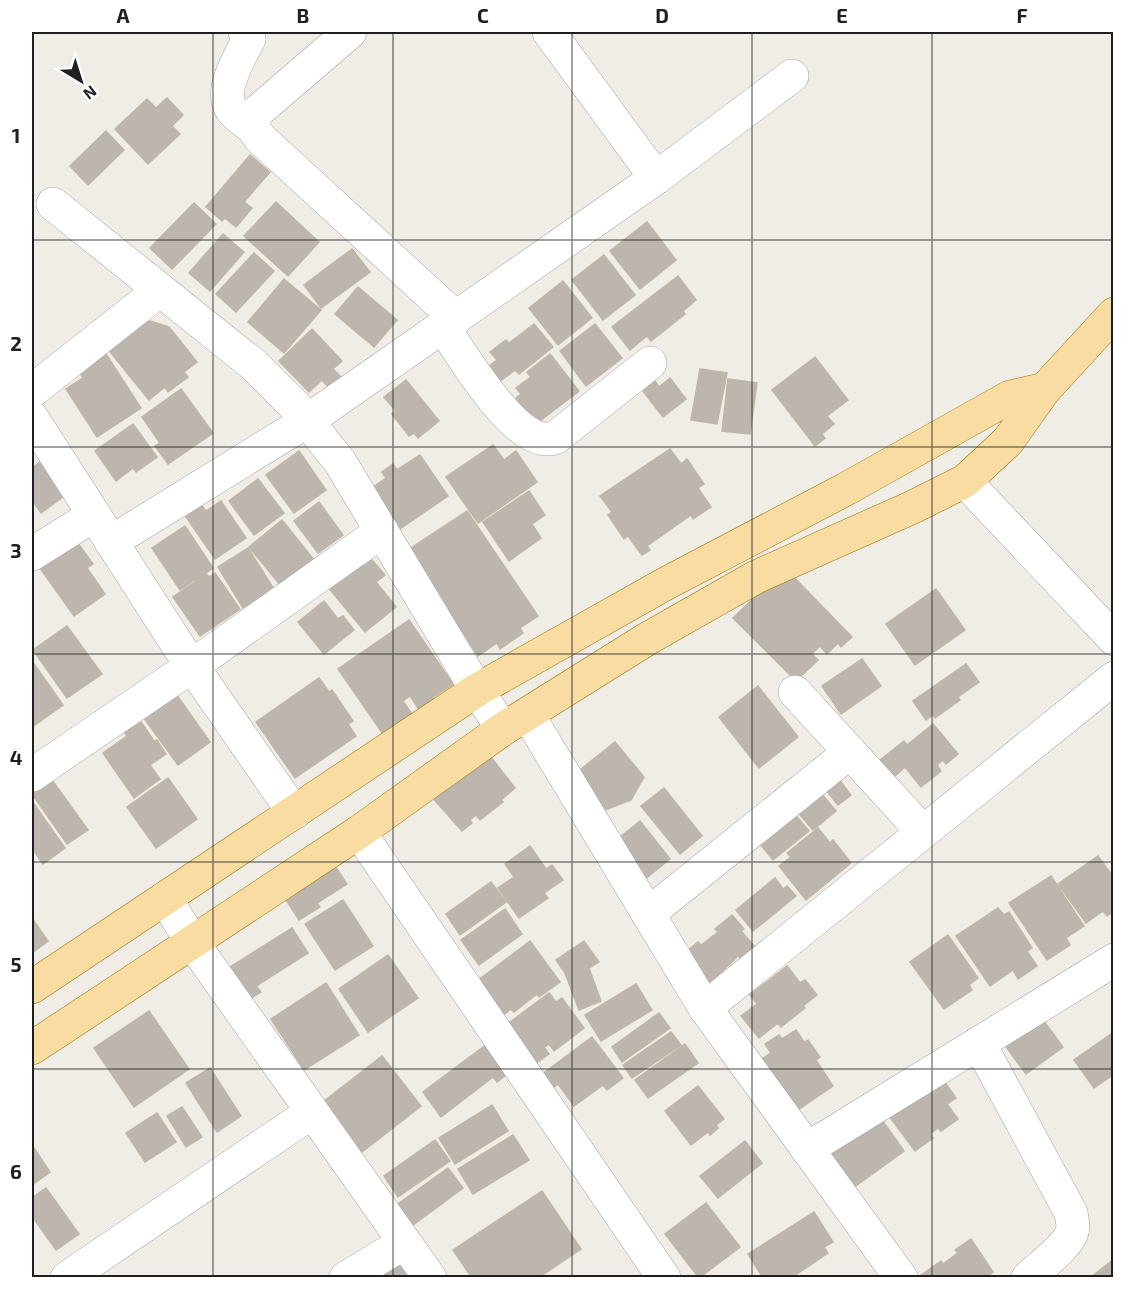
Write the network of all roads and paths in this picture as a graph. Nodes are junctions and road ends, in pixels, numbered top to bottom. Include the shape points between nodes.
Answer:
1 (245, 32) edge
2 (350, 32) edge
3 (549, 32) edge
4 (792, 76) dead end
5 (253, 128) junction
6 (656, 178) junction
7 (53, 204) dead end
8 (160, 290) junction
9 (1113, 314) edge
10 (450, 323) junction
11 (650, 363) dead end
12 (1045, 389) junction
13 (32, 391) edge
14 (32, 418) edge
15 (307, 421) junction
16 (965, 481) junction
17 (103, 529) junction
18 (382, 531) junction
19 (32, 554) edge
20 (1113, 639) edge
21 (192, 666) junction
22 (1113, 678) edge
23 (477, 690) junction
24 (795, 692) dead end
25 (515, 722) junction
26 (850, 752) junction
27 (32, 775) edge
28 (294, 813) junction
29 (359, 832) junction
30 (923, 832) junction
31 (165, 898) junction
32 (648, 914) junction
33 (192, 942) junction
34 (1113, 960) edge
35 (32, 987) edge
36 (705, 1008) junction
37 (979, 1043) junction
38 (32, 1048) edge
39 (312, 1112) junction
40 (807, 1149) junction
41 (404, 1243) junction
42 (67, 1278) edge
43 (346, 1278) edge
44 (430, 1278) edge
45 (664, 1278) edge
46 (901, 1278) edge
47 (1028, 1278) edge

1 - 5 street via 249,39 229,81 227,97 232,111
2 - 5 street via 258,111
3 - 6 street
4 - 6 street
5 - 10 street
6 - 10 street
7 - 8 street
8 - 13 street
8 - 15 street via 254,365
9 - 12 main road
10 - 11 street via 502,411 528,434 547,440 555,438
10 - 15 street
12 - 16 main road via 1008,441
12 - 23 main road via 1010,397
14 - 17 street
15 - 17 street
15 - 18 street via 340,462
16 - 20 street
16 - 25 main road via 756,577 646,639
17 - 19 street
17 - 21 street
18 - 21 street
18 - 23 street
21 - 27 street
21 - 28 street
22 - 30 street
23 - 25 street
23 - 28 main road
24 - 26 street
25 - 29 main road
25 - 32 street
26 - 30 street
26 - 32 street
28 - 31 main road
29 - 33 main road
29 - 45 street
30 - 36 street
31 - 33 street
31 - 35 main road
32 - 36 street
33 - 38 main road
33 - 39 street
34 - 37 street
36 - 40 street
37 - 40 street
37 - 47 street via 1071,1212 1071,1235
39 - 41 street
39 - 42 street
40 - 46 street
41 - 43 street
41 - 44 street

